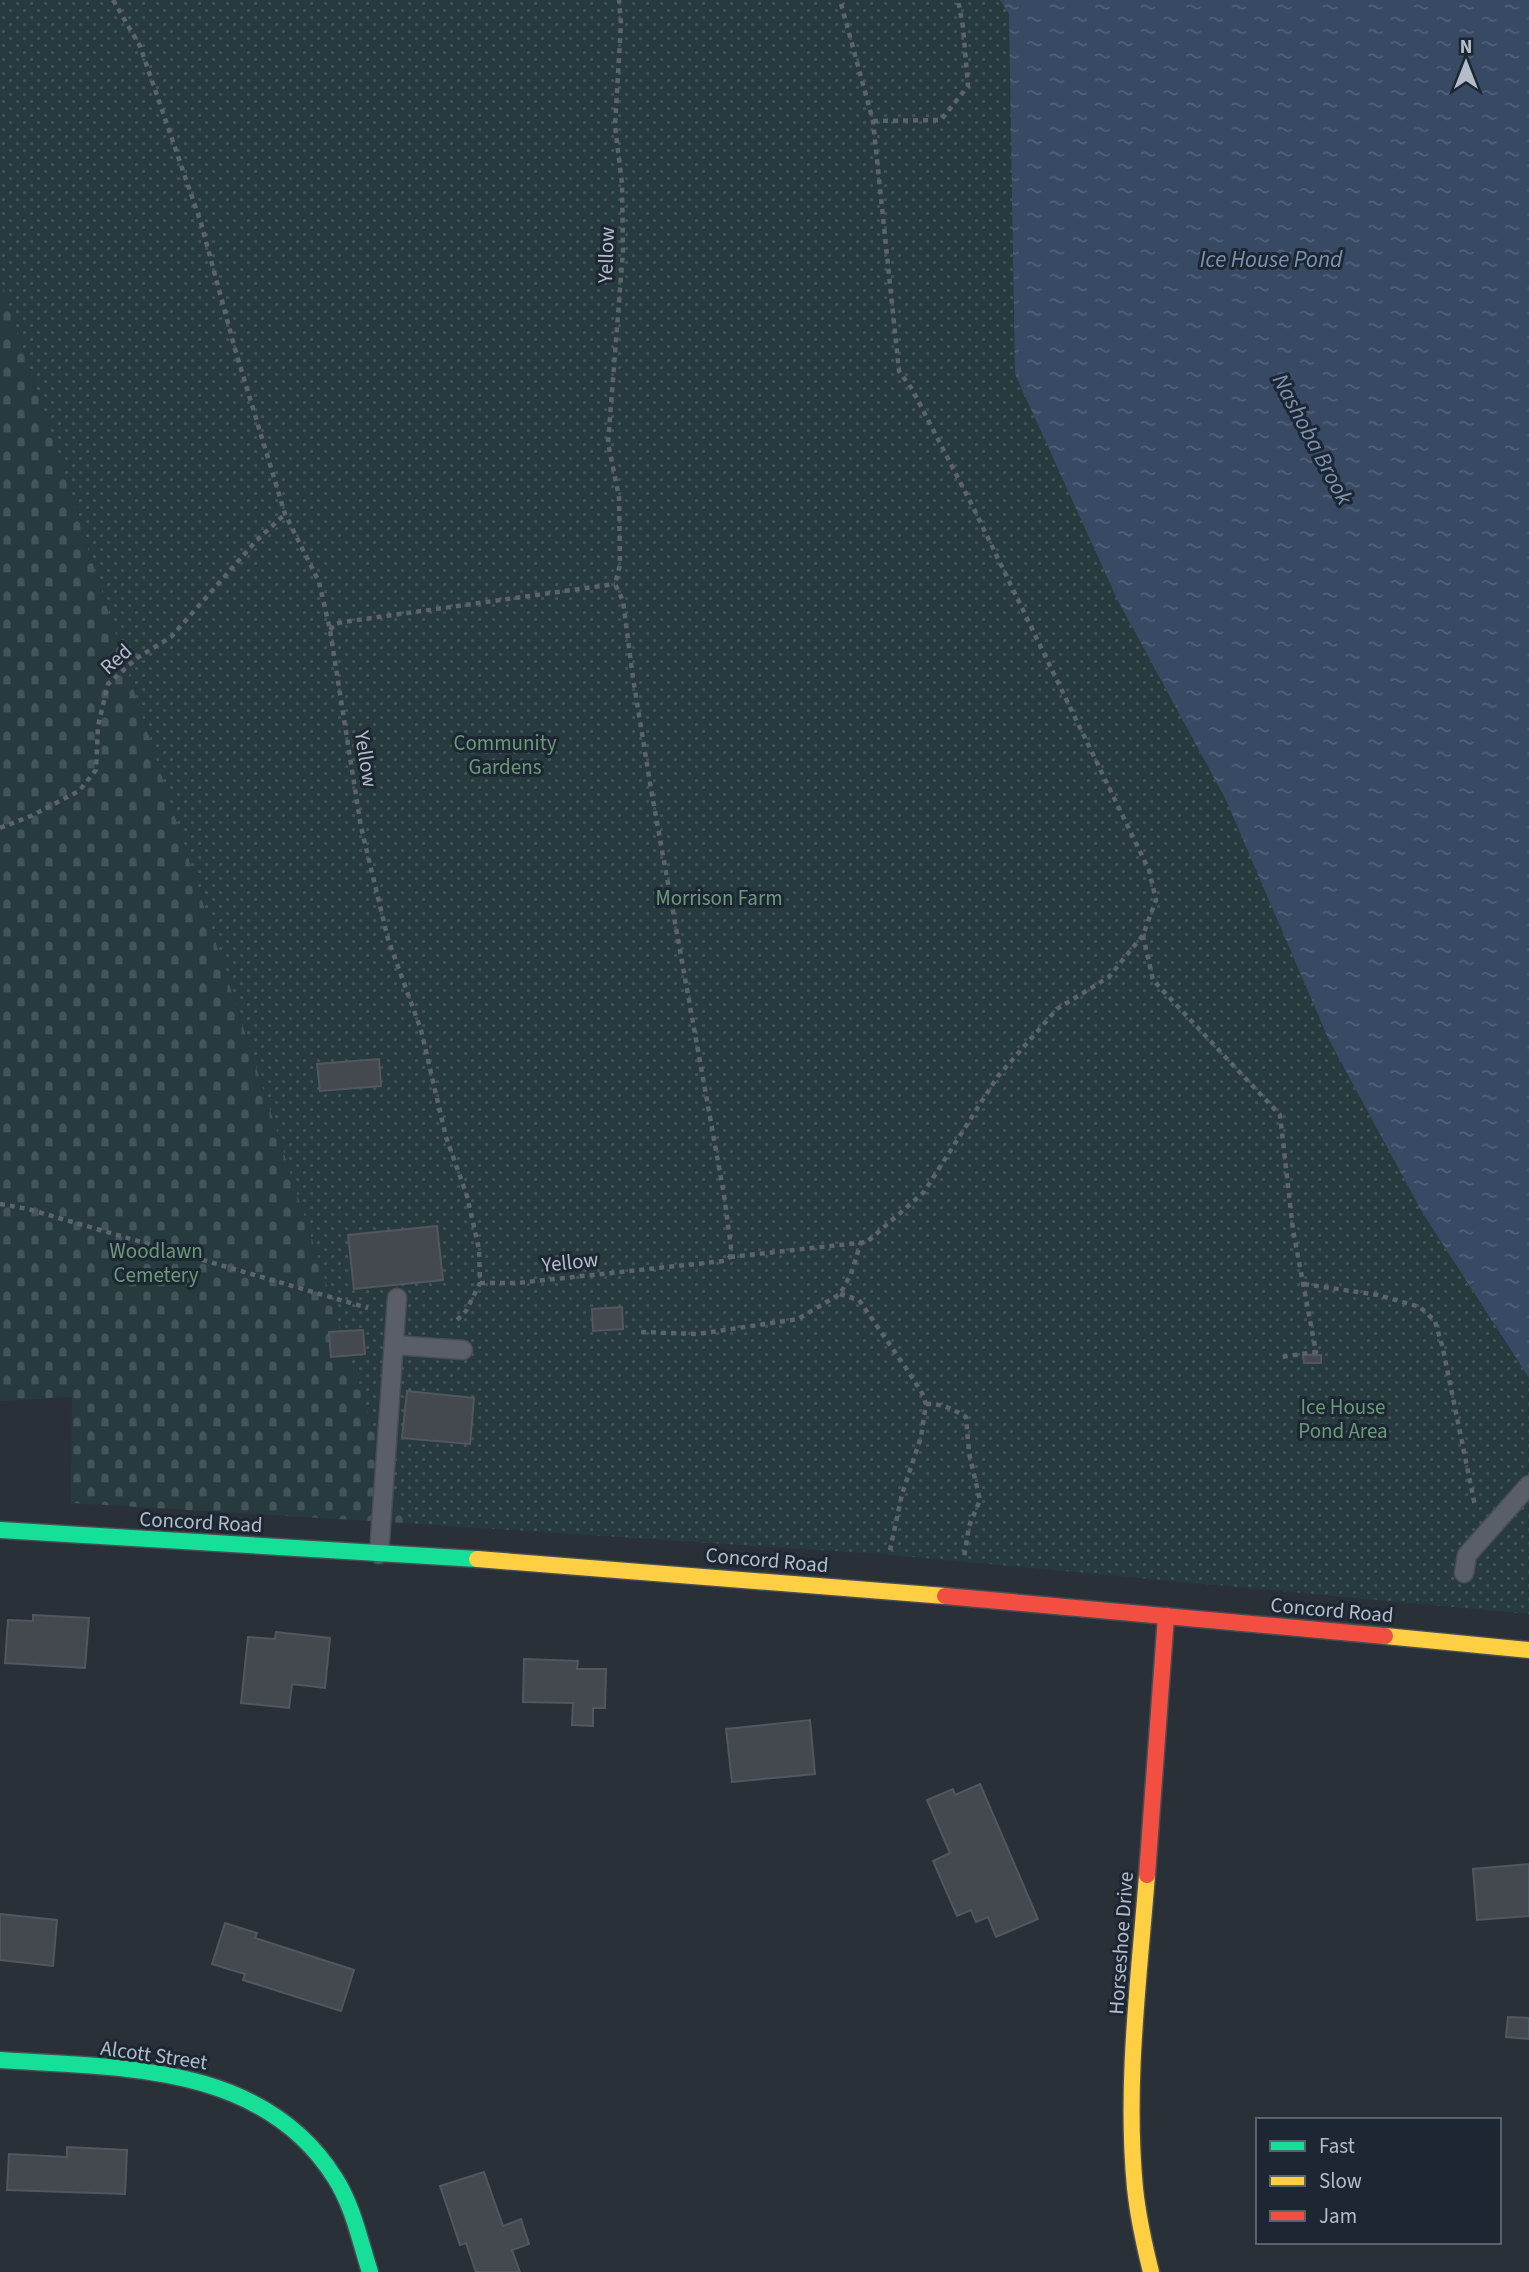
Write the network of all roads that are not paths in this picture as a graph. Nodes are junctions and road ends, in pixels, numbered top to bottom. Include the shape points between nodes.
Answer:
1 (397, 1297) dead end
2 (394, 1345) junction
3 (463, 1350) dead end
4 (1529, 1485) edge
5 (0, 1530) edge
6 (379, 1554) junction
7 (1464, 1573) dead end
8 (1166, 1616) junction
9 (1529, 1650) edge
10 (0, 2060) edge
11 (370, 2272) edge
12 (1151, 2272) edge

1 - 2 lane
2 - 3 lane
2 - 6 lane
4 - 7 lane via 1467,1555
5 - 6 street, Concord Road
6 - 8 street, Concord Road via 582,1566
8 - 9 street, Concord Road
8 - 12 street, Horseshoe Drive via 1135,2039 1131,2155 1140,2233
10 - 11 street, Alcott Street via 201,2080 270,2110 304,2139 335,2177

